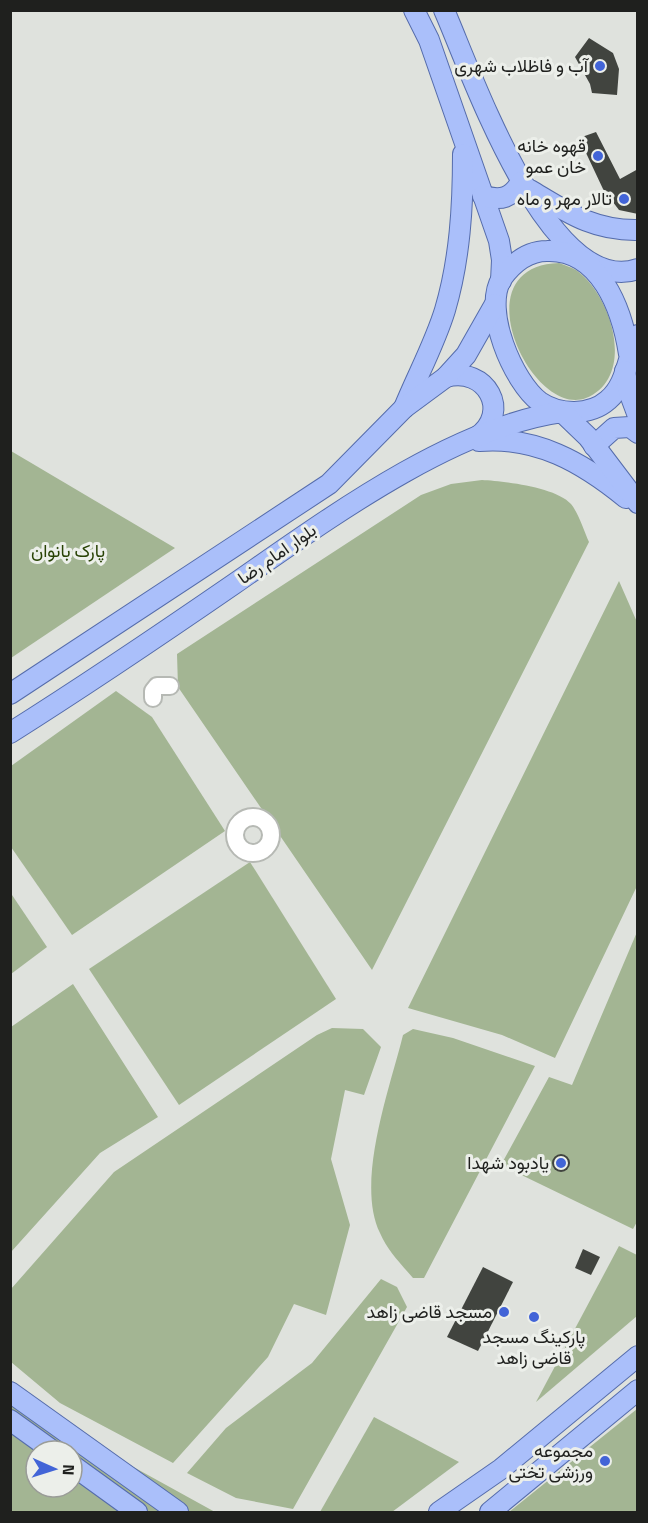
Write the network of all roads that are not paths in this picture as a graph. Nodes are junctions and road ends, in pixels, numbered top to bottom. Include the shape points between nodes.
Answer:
1 (414, 10) edge
2 (444, 10) edge
3 (464, 138) junction
4 (522, 184) junction
5 (483, 196) junction
6 (638, 230) edge
7 (583, 258) junction
8 (638, 268) edge
9 (501, 280) junction
10 (495, 304) junction
11 (638, 335) edge
12 (627, 362) junction
13 (446, 377) junction
14 (404, 408) junction
15 (562, 412) junction
16 (638, 416) edge
17 (638, 433) edge
18 (471, 440) junction
19 (594, 446) junction
20 (638, 505) edge
21 (170, 686) dead end
22 (10, 694) edge
23 (153, 698) dead end
24 (10, 733) edge
25 (638, 1356) edge
26 (638, 1390) edge
27 (10, 1392) edge
28 (10, 1420) edge
29 (36, 1439) edge
30 (516, 1456) junction
31 (84, 1474) edge
32 (532, 1478) junction
33 (137, 1512) edge
34 (178, 1512) edge
35 (439, 1512) edge
36 (490, 1512) edge

1 - 3 main road via 429,40
2 - 4 main road
3 - 5 main road
3 - 14 main road via 454,273 444,312
4 - 5 main road via 505,199
4 - 6 main road via 585,222 603,228
4 - 7 main road via 555,232
5 - 9 main road via 499,241
7 - 8 main road via 605,271
7 - 9 main road via 561,250 537,251 516,262
7 - 12 main road via 612,295 620,315
9 - 10 main road
10 - 13 main road via 466,355
10 - 15 main road via 505,347 519,375 540,401
11 - 12 main road
12 - 15 main road via 623,382 608,401 586,412
12 - 16 main road via 628,389
13 - 14 main road
13 - 18 main road via 476,378 490,393 493,414 489,424
14 - 22 main road, بلوار امام رضا via 329,484
15 - 18 main road, بلوار امام رضا via 531,416
15 - 19 main road
17 - 19 main road via 630,427 614,428
18 - 20 main road via 498,439 551,450 576,462
18 - 24 main road, بلوار امام رضا via 337,513
19 - 20 main road
21 - 23 street via 157,686
25 - 30 main road
26 - 32 main road
27 - 34 main road
28 - 29 main road
30 - 32 main road
30 - 35 main road
31 - 33 main road
32 - 36 main road

